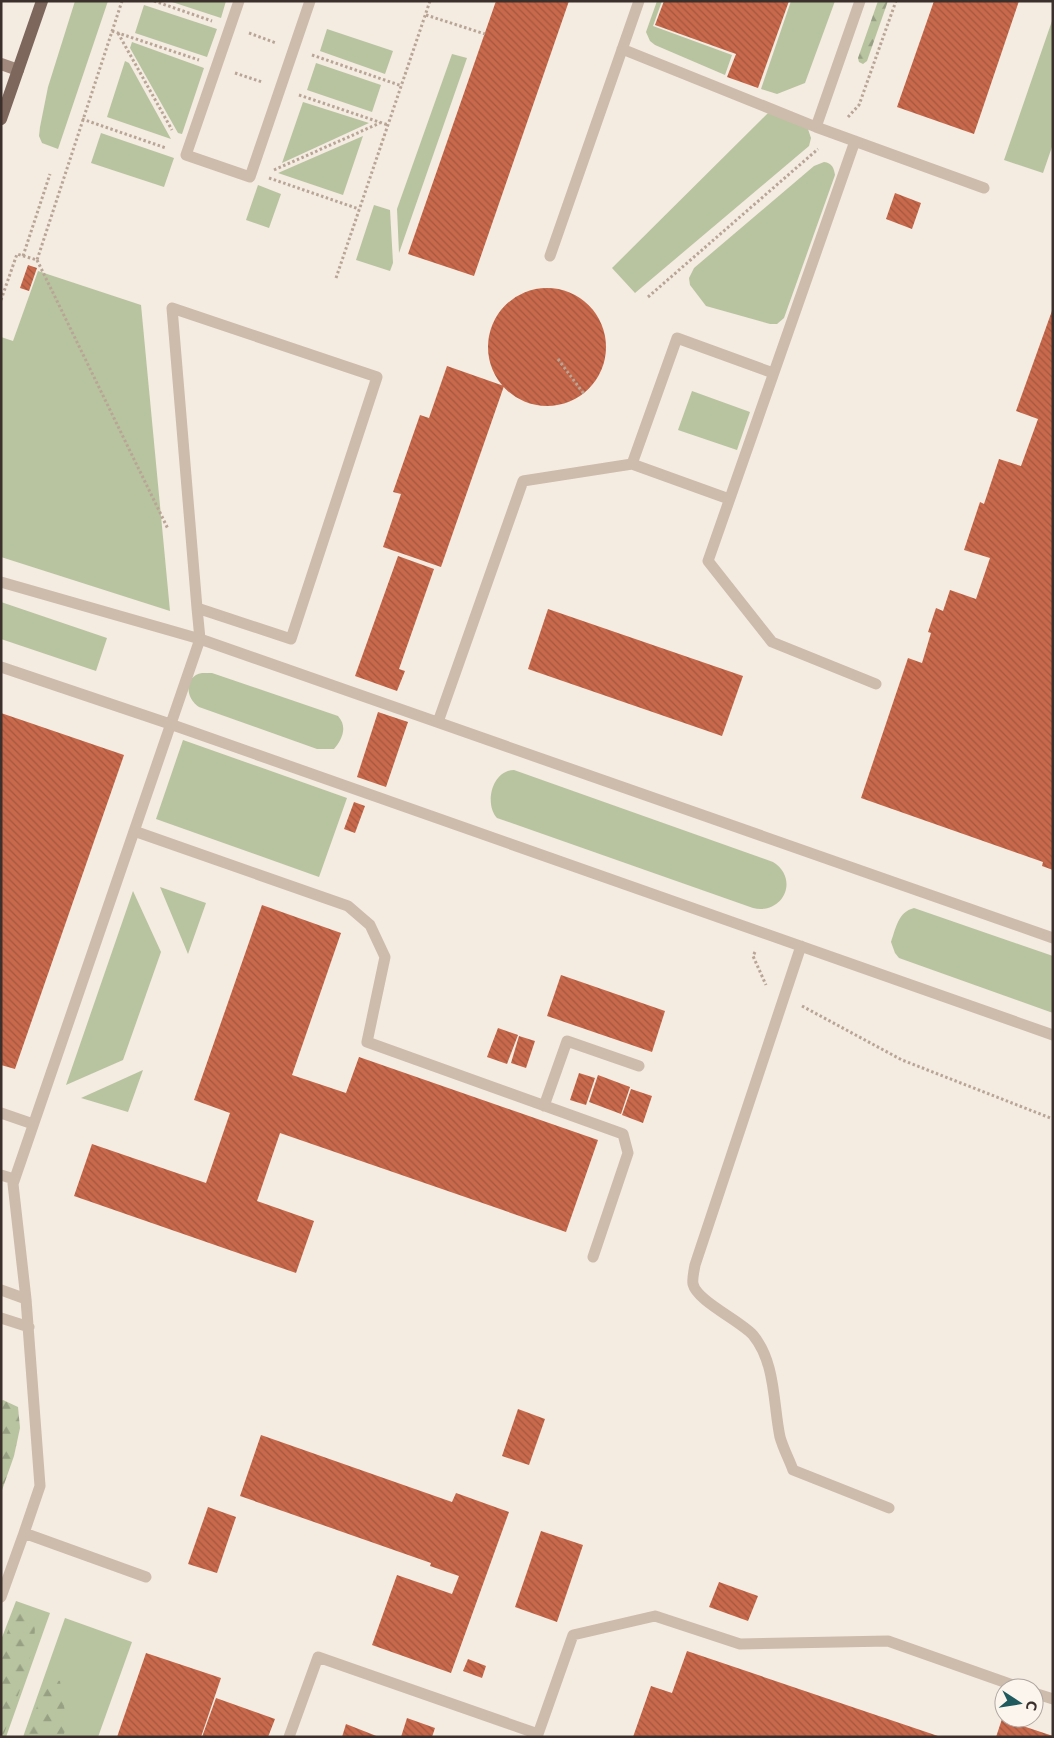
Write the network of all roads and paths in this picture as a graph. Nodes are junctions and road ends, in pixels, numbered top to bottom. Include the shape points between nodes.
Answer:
1 (42, 1) edge
2 (122, 1) edge
3 (239, 1) edge
4 (310, 1) edge
5 (430, 1) edge
6 (638, 1) edge
7 (860, 1) edge
8 (896, 1) edge
9 (426, 14) junction
10 (112, 31) junction
11 (117, 33) junction
12 (485, 34) dead end
13 (622, 50) junction
14 (1, 64) edge
15 (216, 66) junction
16 (18, 70) junction
17 (281, 89) junction
18 (1, 119) edge
19 (82, 119) junction
20 (381, 123) junction
21 (388, 125) junction
22 (816, 127) junction
23 (833, 133) junction
24 (855, 141) junction
25 (186, 154) junction
26 (50, 174) dead end
27 (256, 176) junction
28 (984, 188) dead end
29 (359, 209) junction
30 (23, 256) junction
31 (550, 256) dead end
32 (37, 260) junction
33 (336, 278) dead end
34 (648, 297) dead end
35 (1, 300) edge
36 (558, 359) dead end
37 (773, 374) junction
38 (584, 394) dead end
39 (632, 464) junction
40 (729, 499) junction
41 (169, 532) dead end
42 (1, 582) edge
43 (197, 608) junction
44 (200, 639) junction
45 (1, 667) edge
46 (876, 684) dead end
47 (438, 722) junction
48 (170, 724) junction
49 (134, 831) junction
50 (761, 932) junction
51 (1053, 938) edge
52 (801, 946) junction
53 (784, 996) junction
54 (1053, 1035) edge
55 (639, 1066) dead end
56 (544, 1106) junction
57 (1, 1113) edge
58 (1053, 1119) edge
59 (33, 1124) junction
60 (1, 1175) edge
61 (14, 1179) junction
62 (593, 1257) dead end
63 (1, 1290) edge
64 (26, 1299) junction
65 (1, 1318) edge
66 (29, 1327) junction
67 (889, 1508) dead end
68 (24, 1533) junction
69 (146, 1577) dead end
70 (1, 1597) edge
71 (994, 1678) edge
72 (538, 1735) edge
73 (289, 1737) edge

1 - 16 main road
2 - 10 path
3 - 15 lane
4 - 17 lane
5 - 9 path
6 - 13 lane
7 - 22 lane
8 - 23 path via 859,105
9 - 12 path
9 - 21 path
10 - 11 path
10 - 19 path
11 - 15 path
11 - 25 path
13 - 22 lane
13 - 31 lane
14 - 16 street
15 - 17 path
15 - 25 lane
16 - 18 main road
17 - 20 path
17 - 27 lane
19 - 25 path
19 - 32 path
20 - 21 path
20 - 27 path
21 - 29 path
22 - 23 lane
23 - 24 lane
23 - 34 path via 814,154
24 - 28 lane
24 - 37 lane
25 - 27 lane
26 - 30 path
27 - 29 path
29 - 33 path
30 - 32 path
30 - 35 path via 17,254
32 - 41 path
36 - 38 path
37 - 39 lane via 677,338
37 - 40 lane
39 - 40 lane
39 - 47 lane via 522,481
40 - 46 lane via 708,561 772,642
42 - 44 lane
43 - 43 lane via 290,639 377,377 172,308
43 - 44 lane
44 - 47 lane
44 - 48 lane
45 - 48 lane
47 - 51 lane
48 - 49 lane
48 - 50 lane
49 - 56 lane via 348,906 370,925 385,957 367,1042
49 - 59 lane
50 - 52 lane
50 - 53 path via 753,956 768,988
52 - 53 lane
52 - 54 lane
53 - 58 path via 902,1060
53 - 67 lane via 692,1282 696,1294 740,1323 763,1352 770,1370 781,1439 793,1470
55 - 56 lane via 567,1041
56 - 62 lane via 623,1134 628,1153
57 - 59 lane
59 - 61 lane
60 - 61 lane
61 - 64 lane
63 - 64 lane
64 - 66 lane
65 - 66 lane
66 - 68 lane via 40,1486
68 - 69 lane
68 - 70 lane
71 - 72 lane via 888,1641 740,1644 655,1616 573,1635
72 - 73 lane via 318,1657

